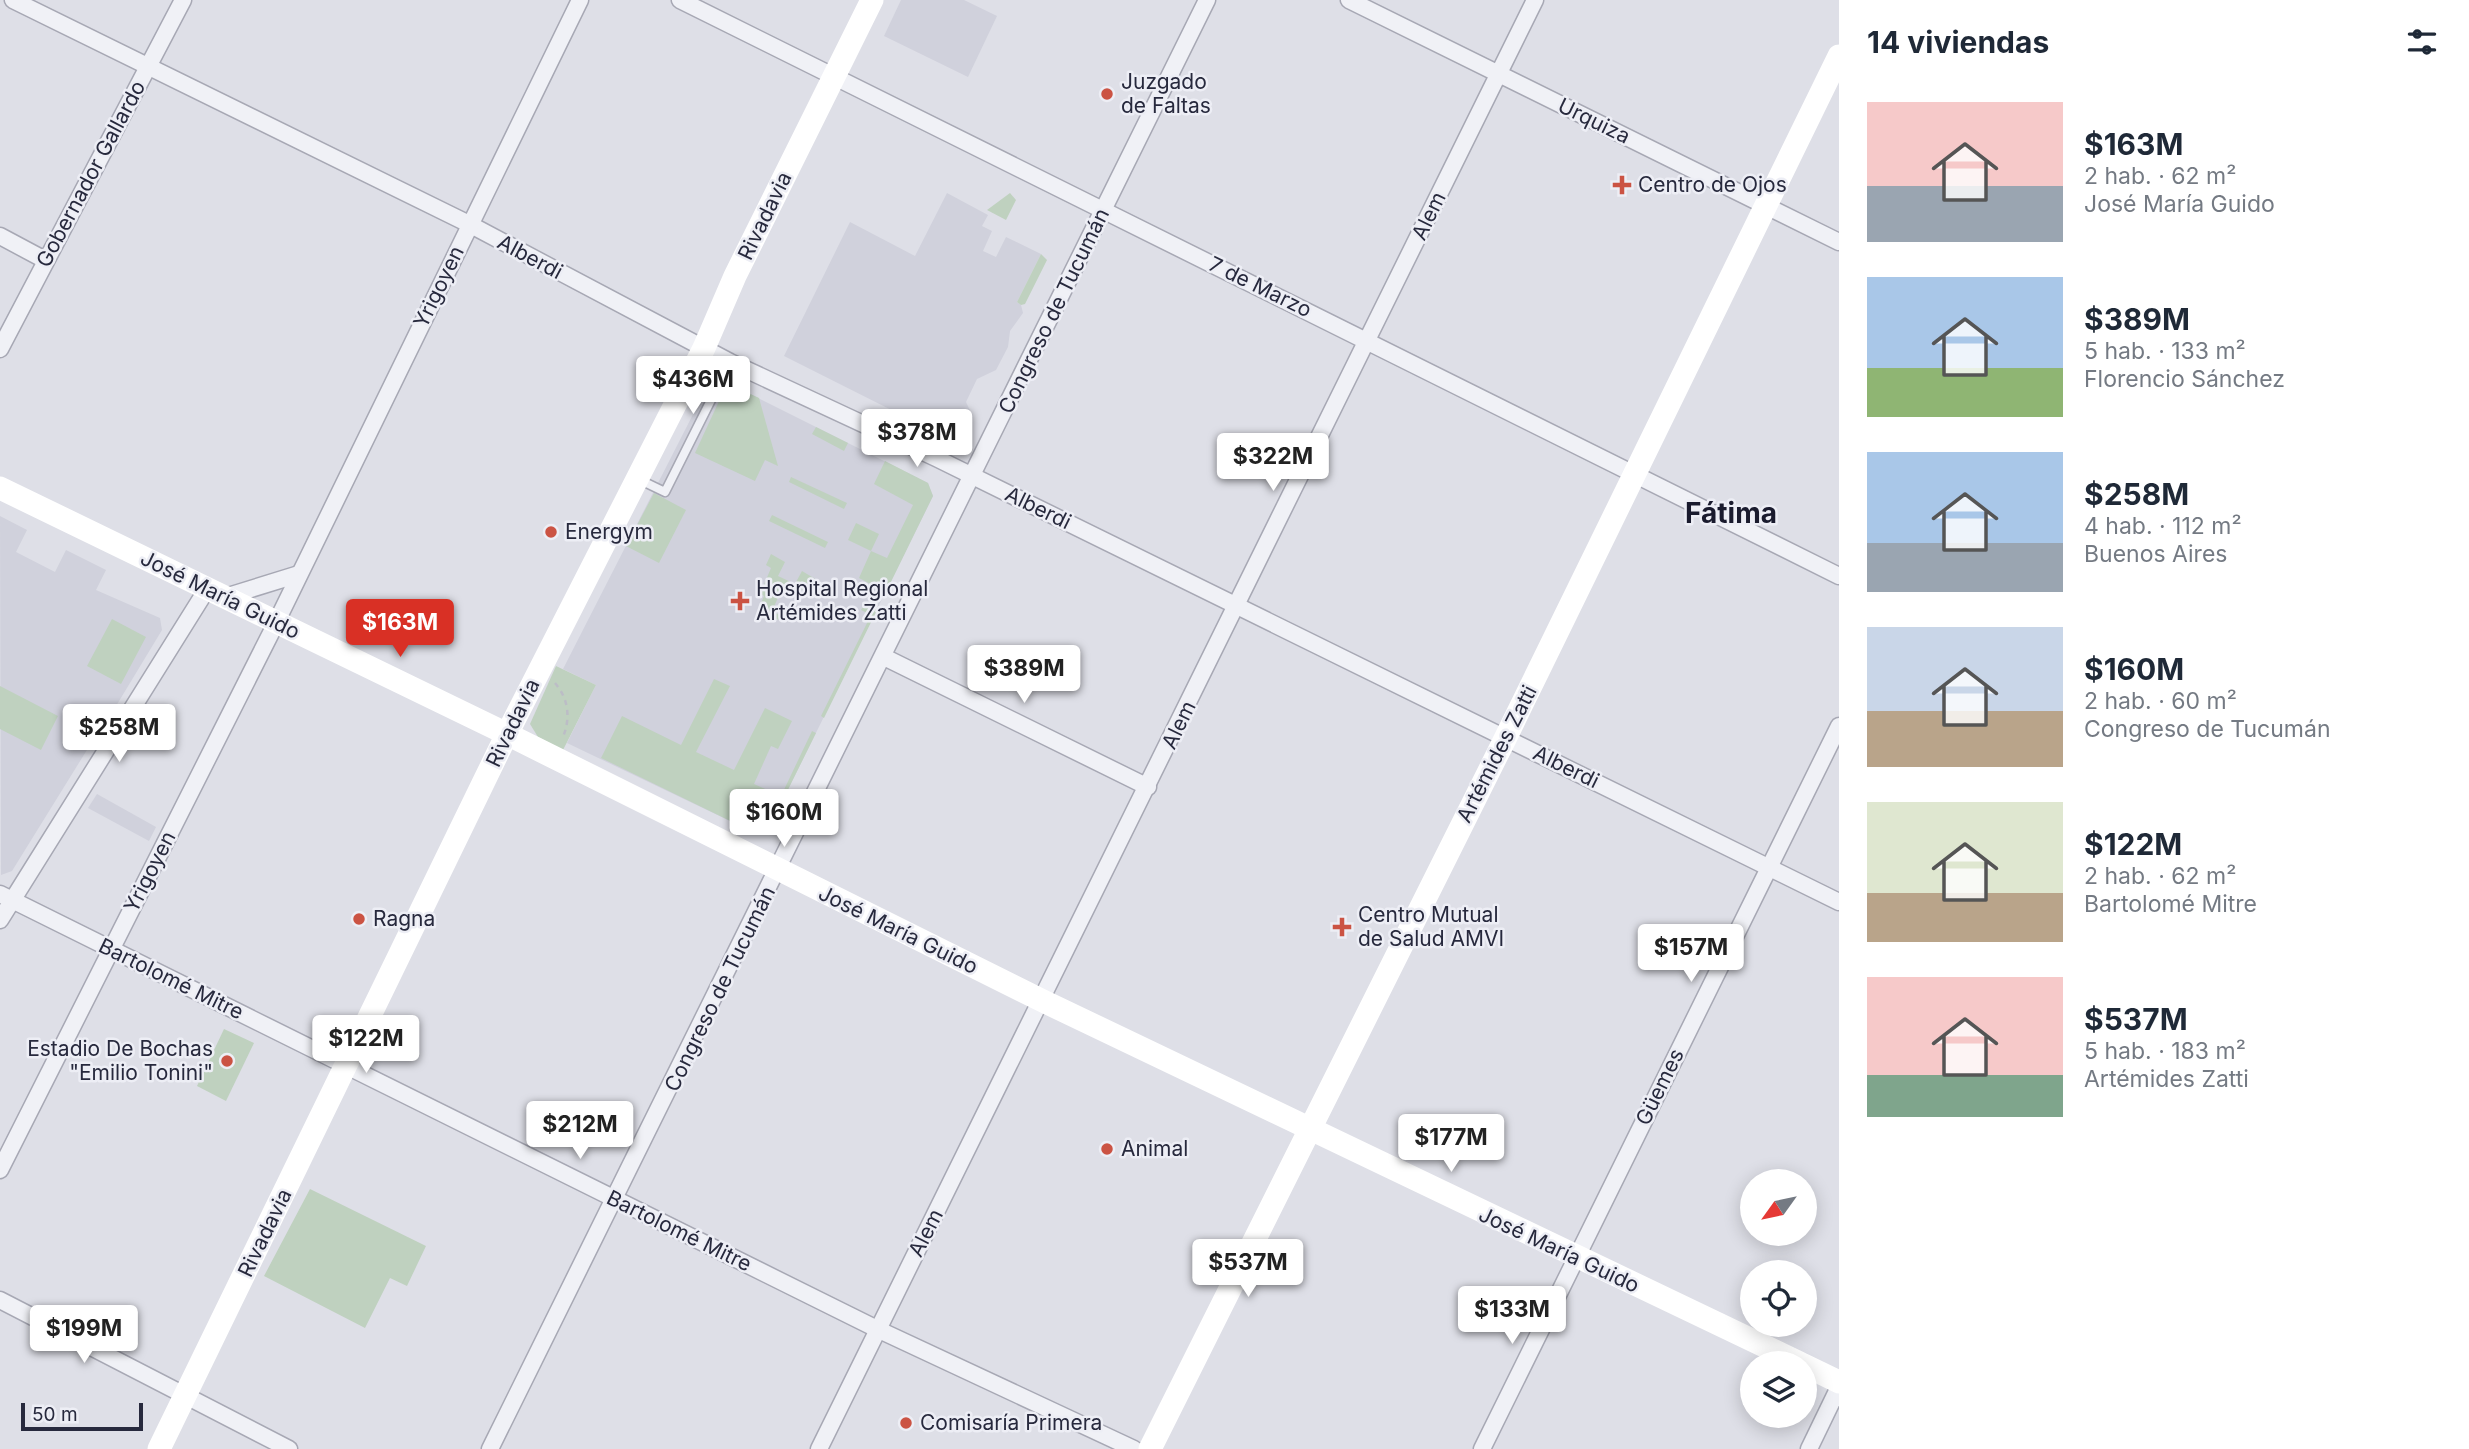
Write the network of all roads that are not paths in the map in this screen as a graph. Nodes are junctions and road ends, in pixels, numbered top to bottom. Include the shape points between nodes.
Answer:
1 (13, 0) edge
2 (183, 0) edge
3 (580, 0) edge
4 (680, 0) edge
5 (872, 0) edge
6 (1207, 0) edge
7 (1349, 0) edge
8 (1535, 0) edge
9 (1839, 56) edge
10 (149, 66) junction
11 (1499, 74) junction
12 (835, 75) junction
13 (1766, 206) junction
14 (1104, 209) junction
15 (469, 224) junction
16 (0, 236) edge
17 (1839, 242) edge
18 (45, 260) junction
19 (1368, 341) junction
20 (704, 348) junction
21 (0, 349) edge
22 (730, 362) junction
23 (1635, 474) junction
24 (973, 476) junction
25 (636, 478) junction
26 (0, 488) edge
27 (299, 574) junction
28 (1839, 576) edge
29 (216, 593) junction
30 (1238, 605) junction
31 (276, 623) junction
32 (884, 657) junction
33 (1839, 726) edge
34 (507, 734) junction
35 (1506, 737) junction
36 (1148, 787) junction
37 (1769, 868) junction
38 (778, 871) junction
39 (6, 897) edge
40 (1839, 902) edge
41 (0, 920) edge
42 (111, 949) junction
43 (1043, 1001) junction
44 (346, 1066) junction
45 (1307, 1130) junction
46 (0, 1170) edge
47 (615, 1199) junction
48 (1576, 1259) junction
49 (0, 1300) edge
50 (877, 1329) junction
51 (1774, 1351) edge
52 (1817, 1371) edge
53 (1839, 1382) edge
54 (1839, 1387) edge
55 (186, 1396) junction
56 (159, 1449) edge
57 (289, 1449) edge
58 (490, 1449) edge
59 (819, 1449) edge
60 (1135, 1449) edge
61 (1150, 1449) edge
62 (1482, 1449) edge
63 (1808, 1449) edge

1 - 10 street, Alberdi
2 - 10 street, Gobernador Gallardo
3 - 15 street, Yrigoyen
4 - 12 street, 7 de Marzo
5 - 12 main road, Rivadavia
6 - 14 street, Congreso de Tucumán
7 - 11 street, Urquiza
8 - 11 street, Alem
9 - 13 main road, Artémides Zatti
10 - 15 street, Alberdi
10 - 18 street, Gobernador Gallardo
11 - 13 street, Urquiza
11 - 19 street, Alem
12 - 14 street, 7 de Marzo
12 - 20 main road, Rivadavia
13 - 17 street, Urquiza
13 - 23 main road, Artémides Zatti
14 - 19 street, 7 de Marzo
14 - 24 street, Congreso de Tucumán
15 - 20 street, Alberdi
15 - 27 street, Yrigoyen
16 - 18 street
18 - 21 street, Gobernador Gallardo
19 - 23 street, 7 de Marzo
19 - 30 street, Alem
20 - 22 street, Alberdi
20 - 25 main road, Rivadavia
22 - 24 street, Alberdi
22 - 25 lane via 665,492
23 - 28 street, 7 de Marzo
23 - 35 main road, Artémides Zatti
24 - 30 street, Alberdi
24 - 32 street, Congreso de Tucumán
25 - 34 main road, Rivadavia
26 - 29 main road, José María Guido
27 - 29 street
27 - 31 street, Yrigoyen
29 - 31 main road, José María Guido
29 - 39 street
30 - 35 street, Alberdi
30 - 36 street, Alem
31 - 34 main road, José María Guido
31 - 42 street, Yrigoyen
32 - 36 street
32 - 38 street, Congreso de Tucumán
33 - 37 street, Güemes
34 - 38 main road, José María Guido
34 - 44 main road, Rivadavia
35 - 37 street, Alberdi
35 - 45 main road, Artémides Zatti
36 - 43 street, Alem
37 - 40 street, Alberdi
37 - 48 street, Güemes
38 - 43 main road, José María Guido
38 - 47 street, Congreso de Tucumán
39 - 41 street
39 - 42 street, Bartolomé Mitre
42 - 44 street, Bartolomé Mitre
42 - 46 street, Yrigoyen
43 - 45 main road, José María Guido
43 - 50 street, Alem
44 - 47 street, Bartolomé Mitre
44 - 55 main road, Rivadavia
45 - 48 main road, José María Guido
45 - 61 main road, Artémides Zatti
47 - 50 street, Bartolomé Mitre
47 - 58 street, Congreso de Tucumán
48 - 51 main road, José María Guido
48 - 62 street, Güemes
49 - 55 street
50 - 59 street, Alem
50 - 60 street, Bartolomé Mitre
52 - 53 main road, José María Guido
54 - 63 street
55 - 56 main road, Rivadavia
55 - 57 street

